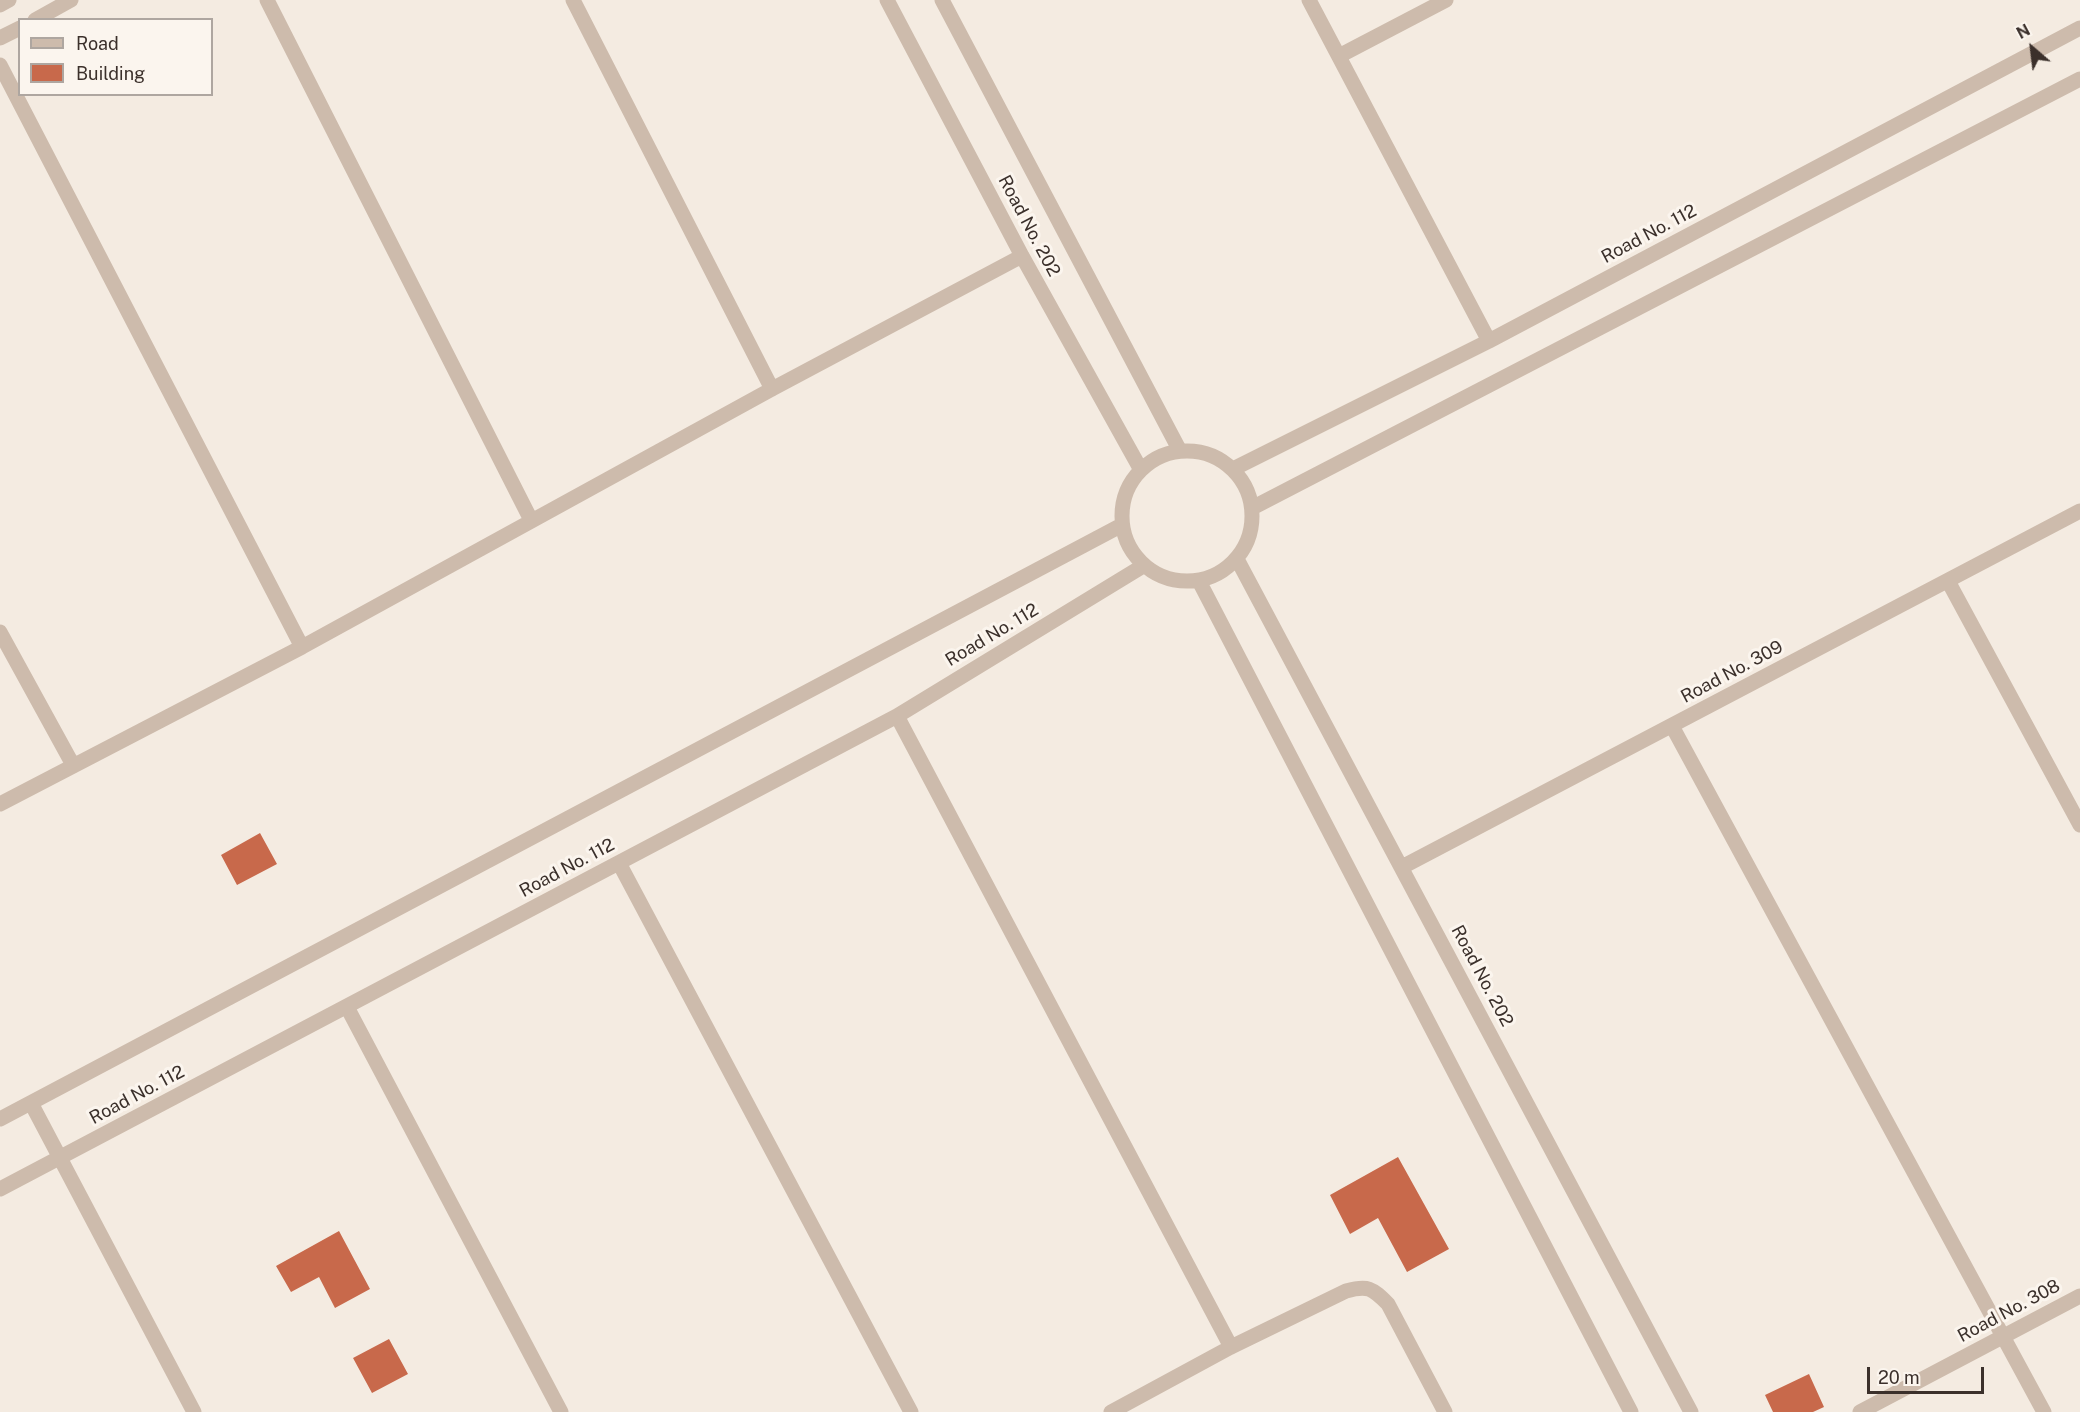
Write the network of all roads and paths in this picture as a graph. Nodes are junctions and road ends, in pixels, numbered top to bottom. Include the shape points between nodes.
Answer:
1 (9, 0) edge
2 (71, 0) edge
3 (267, 0) edge
4 (573, 0) edge
5 (887, 0) edge
6 (942, 0) edge
7 (1309, 0) edge
8 (1446, 0) edge
9 (0, 5) edge
10 (39, 18) edge
11 (2080, 28) edge
12 (18, 29) edge
13 (0, 38) edge
14 (1339, 56) junction
15 (0, 65) edge
16 (2080, 79) edge
17 (1022, 256) junction
18 (1489, 341) junction
19 (772, 389) junction
20 (1180, 451) junction
21 (1233, 469) junction
22 (1141, 470) junction
23 (1252, 508) junction
24 (2080, 511) edge
25 (531, 520) junction
26 (1122, 525) junction
27 (1237, 559) junction
28 (1143, 566) junction
29 (1199, 581) junction
30 (1948, 581) junction
31 (0, 632) edge
32 (302, 647) junction
33 (897, 716) junction
34 (1672, 726) junction
35 (73, 765) junction
36 (0, 804) edge
37 (2080, 825) edge
38 (619, 863) junction
39 (1402, 867) junction
40 (347, 1006) junction
41 (31, 1103) junction
42 (0, 1119) edge
43 (61, 1157) junction
44 (0, 1189) edge
45 (2080, 1296) edge
46 (2003, 1337) junction
47 (1231, 1347) junction
48 (194, 1412) edge
49 (561, 1412) edge
50 (911, 1412) edge
51 (1111, 1412) edge
52 (1444, 1412) edge
53 (1631, 1412) edge
54 (1691, 1412) edge
55 (1860, 1412) edge
56 (2044, 1412) edge

1 - 9 street
2 - 10 street
3 - 25 street
4 - 19 street
5 - 17 street, Road No. 202
6 - 20 street, Road No. 202
7 - 14 street
8 - 14 street
11 - 18 street, Road No. 112
12 - 13 street
14 - 18 street
15 - 32 street
16 - 23 street
17 - 19 street
17 - 22 street, Road No. 202
18 - 21 street, Road No. 112
19 - 25 street
20 - 21 street via 1217,458
20 - 22 street via 1159,457
21 - 23 street via 1246,487
22 - 26 street via 1128,486 1122,505
23 - 27 street via 1250,535
24 - 30 street, Road No. 309
25 - 32 street
26 - 28 street via 1129,548
26 - 41 street, Road No. 112
27 - 29 street via 1220,573
27 - 39 street, Road No. 202
28 - 29 street via 1160,577 1179,582
28 - 33 street, Road No. 112
29 - 53 street
30 - 34 street, Road No. 309
30 - 37 street
31 - 35 street
32 - 35 street
33 - 38 street, Road No. 112
33 - 47 street
34 - 39 street, Road No. 309
34 - 46 street
35 - 36 street
38 - 40 street, Road No. 112
38 - 50 street
39 - 54 street, Road No. 202
40 - 43 street, Road No. 112
40 - 49 street
41 - 42 street, Road No. 112
41 - 43 street
43 - 44 street, Road No. 112
43 - 48 street
45 - 46 street, Road No. 308
46 - 55 street, Road No. 308
46 - 56 street
47 - 51 street
47 - 52 street via 1346,1291 1363,1287 1376,1292 1388,1304

